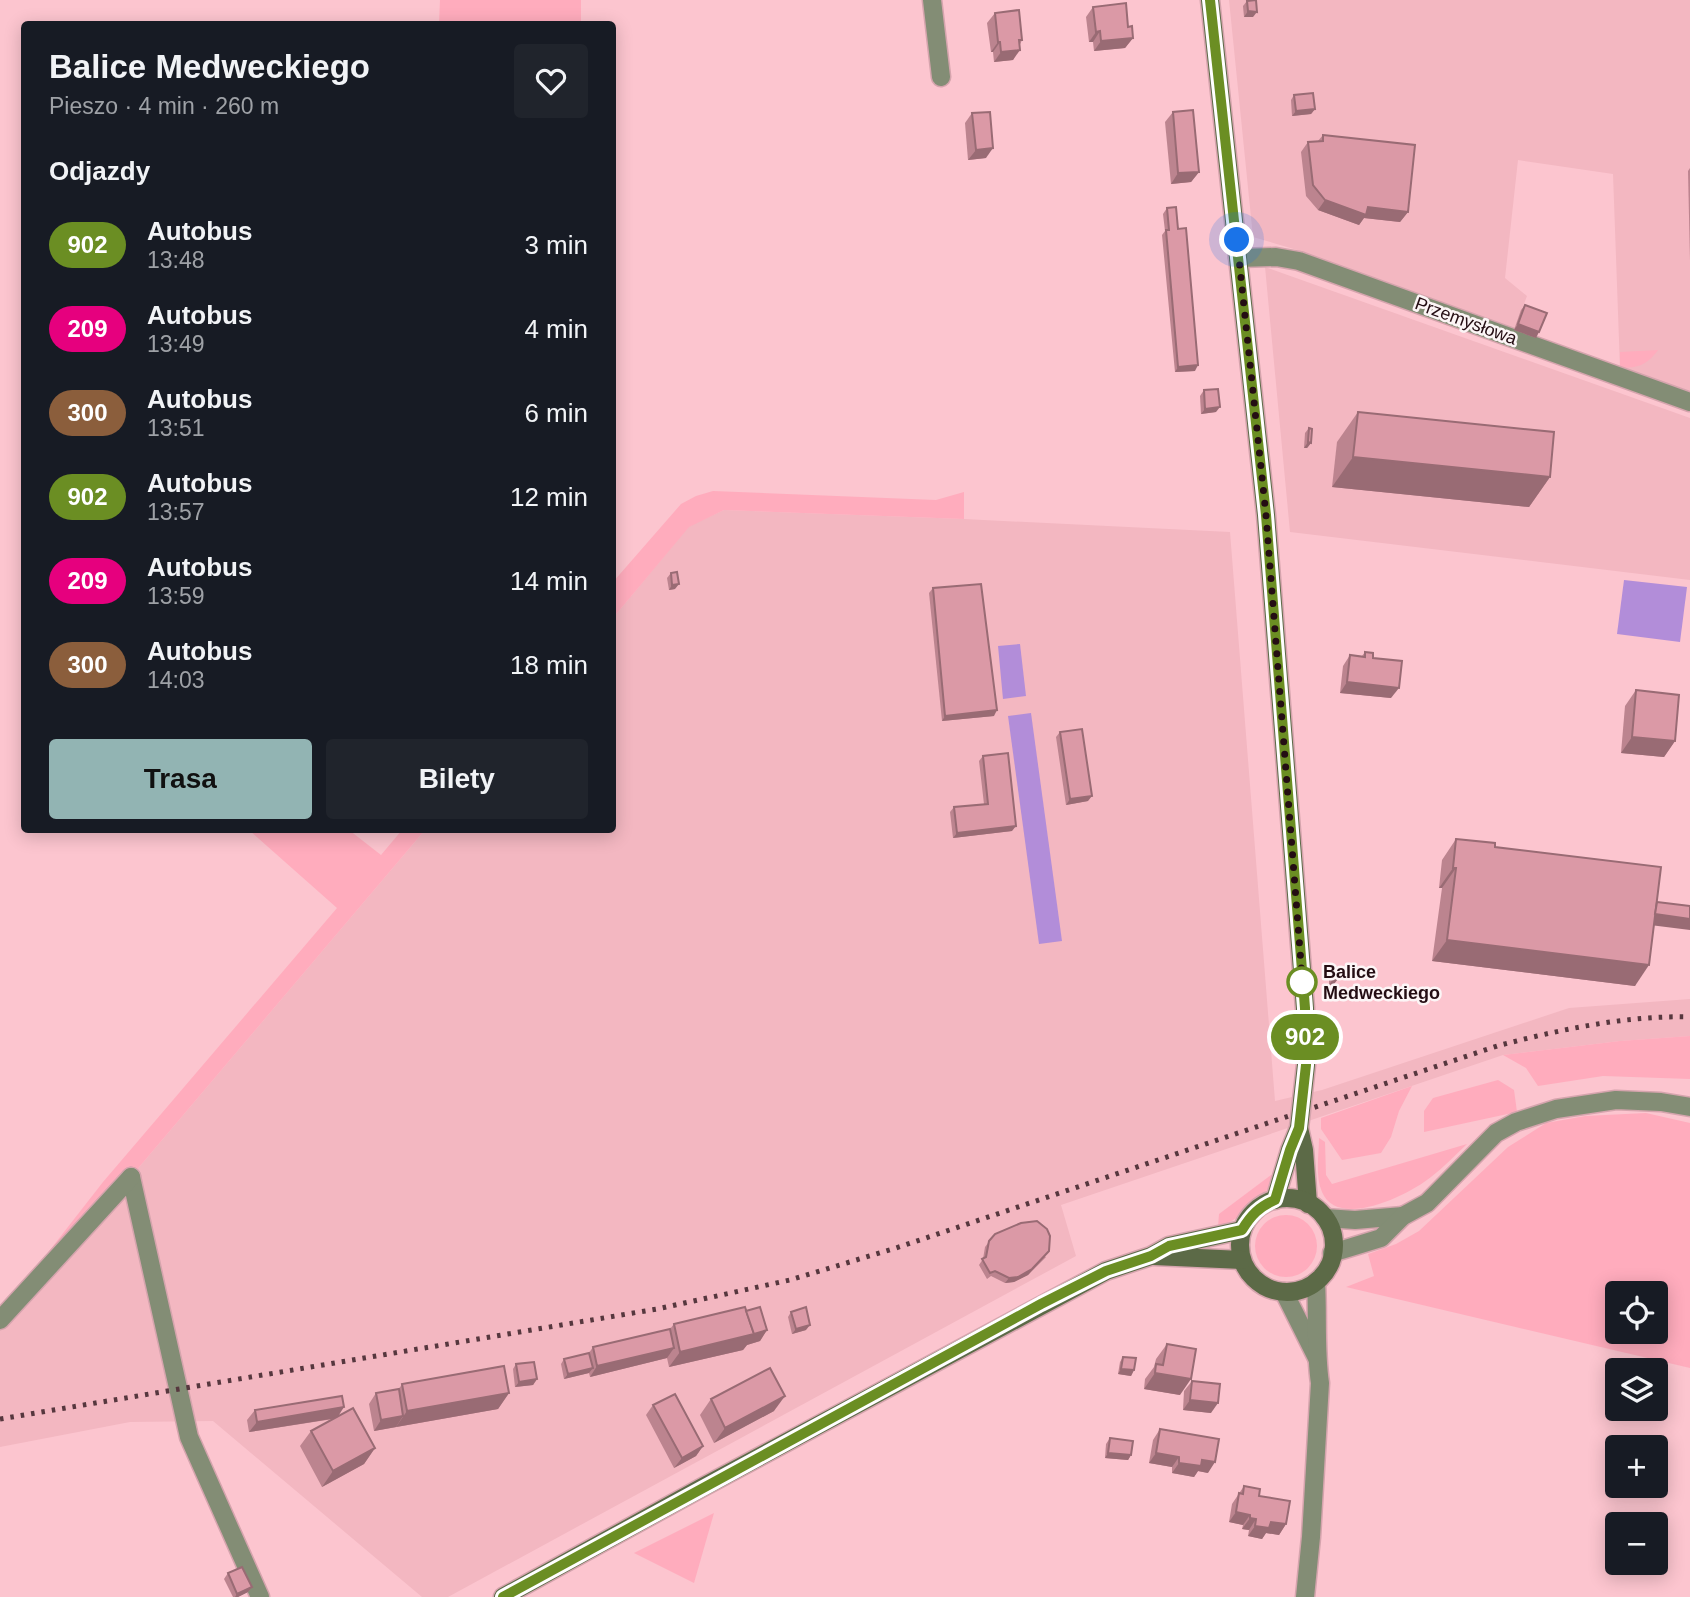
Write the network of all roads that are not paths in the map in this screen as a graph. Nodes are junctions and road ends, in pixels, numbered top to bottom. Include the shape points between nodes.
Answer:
1 (932, 0) edge
2 (1210, 0) edge
3 (941, 77) dead end
4 (1238, 258) junction
5 (1690, 402) edge
6 (1690, 1107) edge
7 (1299, 1128) junction
8 (1275, 1200) junction
9 (1308, 1204) junction
10 (1403, 1216) junction
11 (1325, 1218) junction
12 (1242, 1230) junction
13 (1332, 1253) junction
14 (1151, 1256) junction
15 (1242, 1260) junction
16 (1316, 1282) junction
17 (1284, 1292) junction
18 (0, 1320) edge
19 (1317, 1359) junction
20 (260, 1597) edge
21 (503, 1597) edge
22 (1305, 1597) edge

1 - 3 street
2 - 4 main road
4 - 5 street, Przemysłowa via 1299,261
4 - 7 main road via 1267,527 1305,1008 1306,1065
6 - 10 street via 1616,1100 1556,1109 1516,1122 1496,1133 1427,1203
7 - 8 main road
7 - 9 main road
8 - 9 main road
8 - 12 main road via 1261,1206
9 - 11 main road
10 - 11 street
10 - 13 street via 1381,1238
11 - 13 main road via 1333,1237
12 - 14 main road via 1169,1246
12 - 15 main road
13 - 16 main road
14 - 15 main road
14 - 21 main road via 1106,1271 1041,1304
15 - 17 main road via 1258,1283
16 - 17 main road
16 - 19 street
17 - 19 street
18 - 20 street via 131,1177 190,1437
19 - 22 street via 1317,1443

